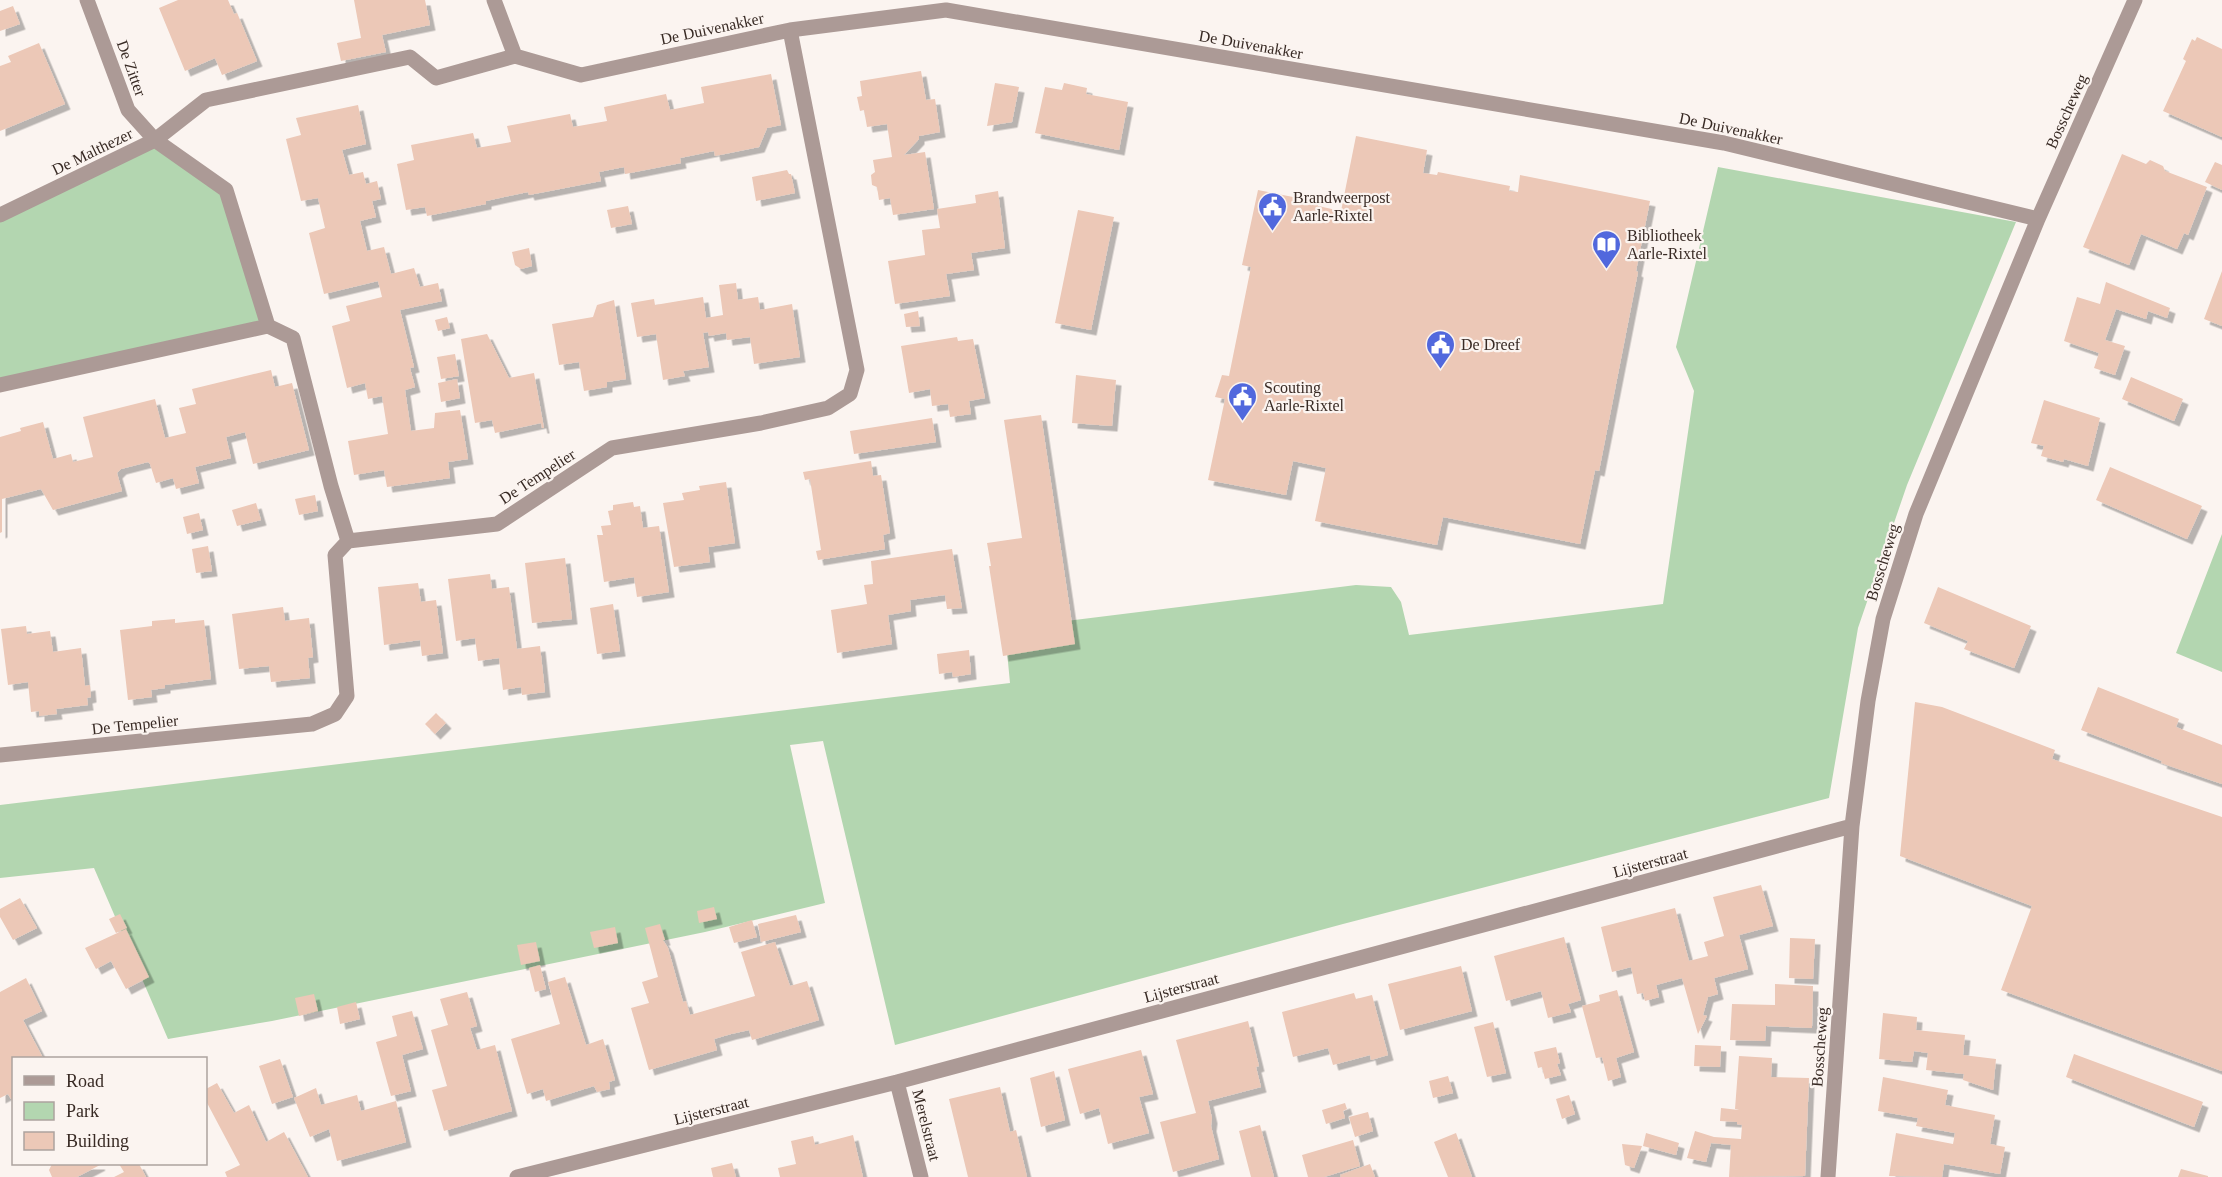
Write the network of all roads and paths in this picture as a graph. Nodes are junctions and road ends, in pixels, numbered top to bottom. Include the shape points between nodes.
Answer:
1 (87, 0) edge
2 (494, 0) edge
3 (2135, 0) edge
4 (790, 30) junction
5 (515, 56) junction
6 (155, 141) junction
7 (0, 215) edge
8 (2038, 219) junction
9 (268, 326) junction
10 (0, 385) edge
11 (348, 541) junction
12 (0, 755) edge
13 (1852, 826) junction
14 (897, 1082) junction
15 (517, 1177) edge
16 (921, 1177) edge
17 (1828, 1177) edge

1 - 6 street, De Zitter via 128,110
2 - 5 street
3 - 8 street, Bosscheweg
4 - 5 street, De Duivenakker via 581,75
4 - 8 street, De Duivenakker via 946,10 1724,143
4 - 11 street, De Tempelier via 857,370 850,394 828,408 612,448 497,525
5 - 6 street via 436,78 410,57 206,100
6 - 7 street, De Malthezer
6 - 9 street, De Malthezer via 226,190
8 - 13 street, Bosscheweg via 1916,514 1883,619
9 - 10 street
9 - 11 street via 293,338
11 - 12 street, De Tempelier via 335,555 347,696 335,714 312,724
13 - 14 street, Lijsterstraat
13 - 17 street, Bosscheweg
14 - 15 street, Lijsterstraat
14 - 16 street, Merelstraat

